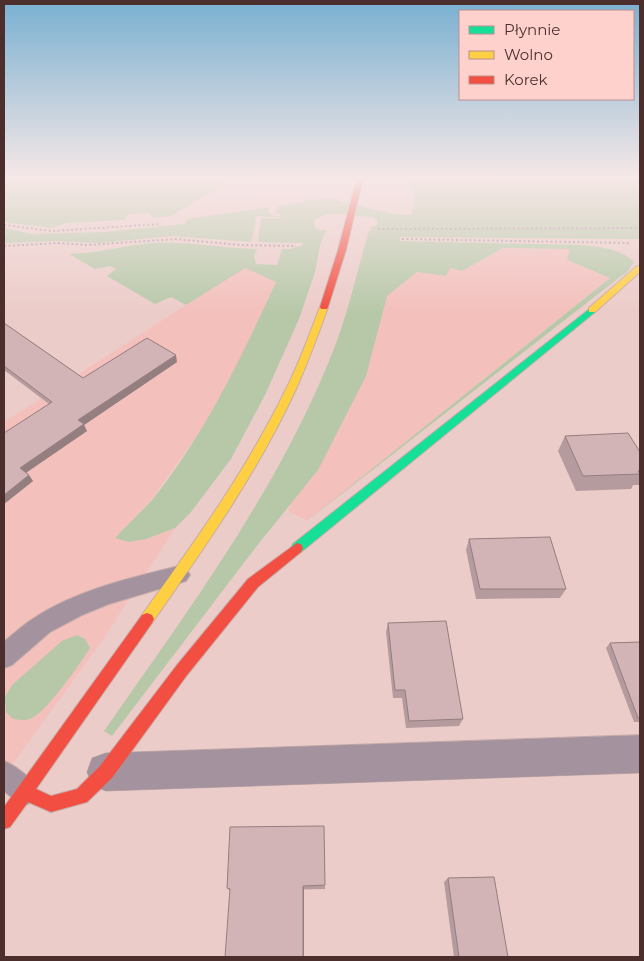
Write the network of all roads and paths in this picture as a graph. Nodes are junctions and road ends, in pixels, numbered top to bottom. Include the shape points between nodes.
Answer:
1 (350, 223) edge
2 (161, 224) dead end
3 (4, 226) edge
4 (640, 228) edge
5 (378, 229) dead end
6 (402, 239) dead end
7 (631, 243) dead end
8 (4, 246) edge
9 (296, 246) dead end
10 (640, 268) edge
11 (179, 575) junction
12 (4, 657) edge
13 (640, 754) edge
14 (106, 772) junction
15 (4, 774) edge
16 (25, 792) junction
17 (4, 821) edge

1 - 11 street via 312,343 274,422 206,537
2 - 3 path via 52,231
4 - 5 path
6 - 7 path
8 - 9 path via 176,239
10 - 14 street via 253,583 182,670
11 - 12 lane via 114,592 71,609 42,626
11 - 16 street
13 - 14 street
14 - 16 street via 81,796 51,804
15 - 16 lane
16 - 17 street

